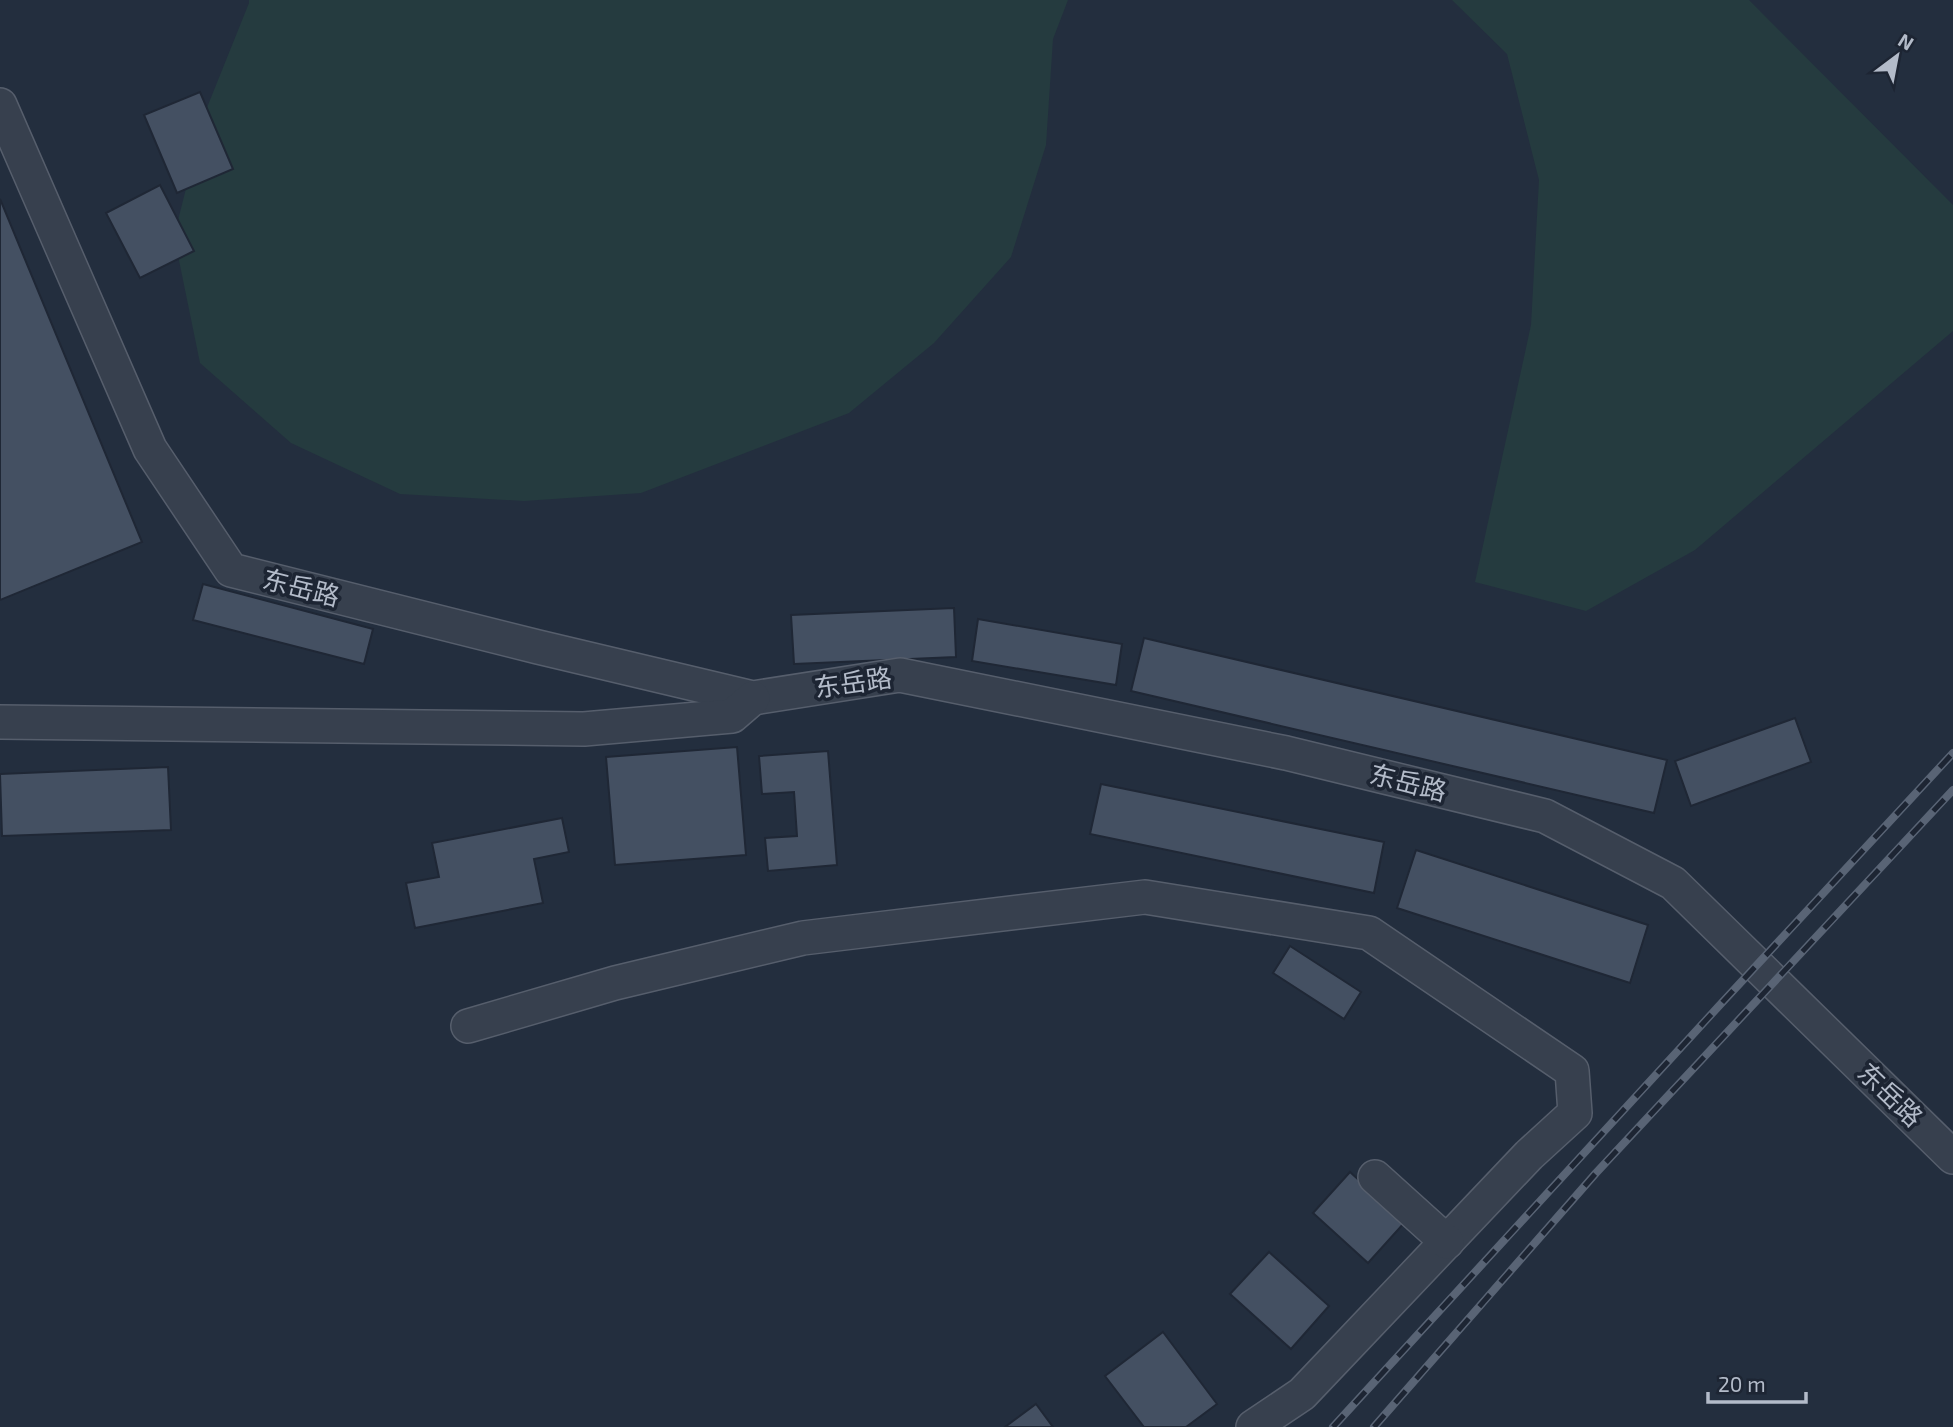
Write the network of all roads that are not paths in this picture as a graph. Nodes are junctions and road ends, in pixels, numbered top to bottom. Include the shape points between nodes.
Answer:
1 (0, 106) edge
2 (753, 698) junction
3 (0, 722) edge
4 (468, 1026) dead end
5 (1953, 1157) edge
6 (1375, 1177) dead end
7 (1447, 1242) junction
8 (1253, 1427) edge

1 - 2 street, 东岳路 via 150,449 231,570
2 - 3 street via 732,716 584,729
2 - 5 street, 东岳路 via 900,675 1286,753 1545,816 1673,883
4 - 7 street via 615,983 803,938 1145,897 1369,933 1572,1071 1575,1113
6 - 7 street
7 - 8 street via 1302,1394

